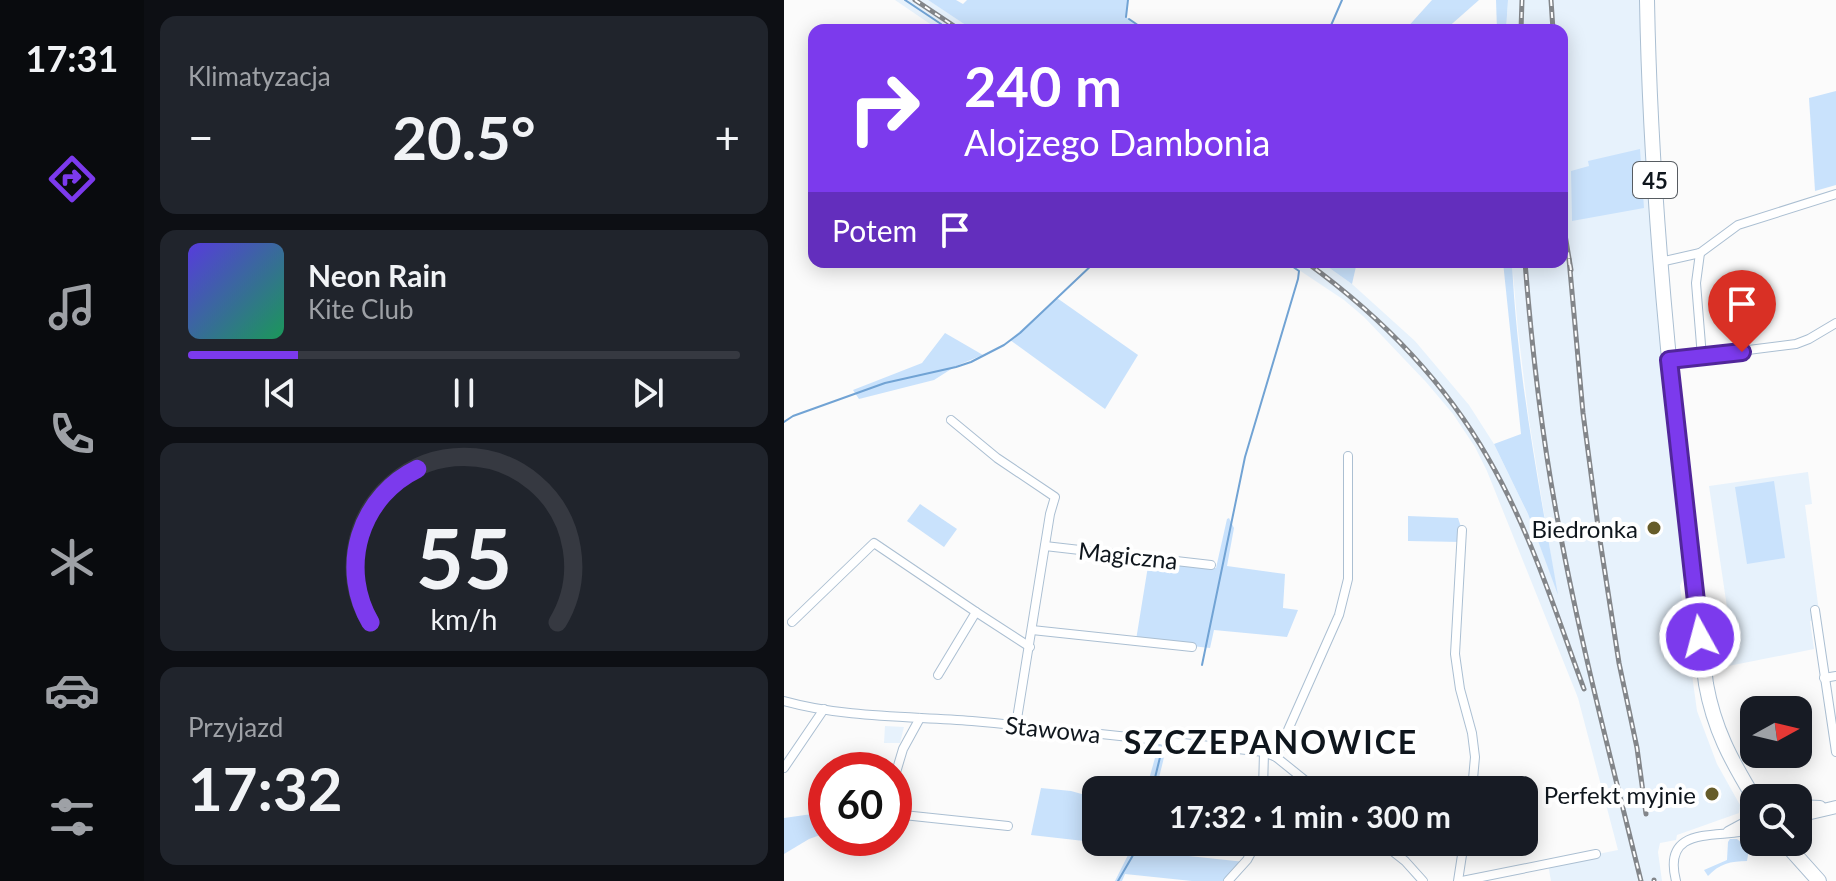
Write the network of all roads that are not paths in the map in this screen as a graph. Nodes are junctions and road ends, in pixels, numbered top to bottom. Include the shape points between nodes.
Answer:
1 (1647, 0) edge
2 (1836, 194) edge
3 (1700, 253) junction
4 (1660, 262) junction
5 (1836, 323) edge
6 (1702, 357) junction
7 (1669, 360) junction
8 (951, 420) dead end
9 (1348, 456) dead end
10 (1462, 530) dead end
11 (1045, 546) junction
12 (1211, 565) dead end
13 (1815, 610) dead end
14 (976, 612) junction
15 (792, 622) dead end
16 (1032, 630) junction
17 (1030, 647) junction
18 (1192, 647) dead end
19 (938, 675) dead end
20 (1836, 676) edge
21 (1824, 678) junction
22 (784, 701) edge
23 (824, 709) junction
24 (920, 718) junction
25 (1016, 725) junction
26 (902, 752) edge
27 (1264, 752) junction
28 (1836, 752) edge
29 (1276, 757) junction
30 (784, 768) edge
31 (1263, 776) edge
32 (1300, 776) edge
33 (1473, 776) edge
34 (1746, 784) edge
35 (1834, 808) edge
36 (1812, 812) edge
37 (912, 816) edge
38 (1740, 825) edge
39 (1008, 826) dead end
40 (1727, 832) junction
41 (1740, 832) edge
42 (1596, 854) dead end
43 (1249, 856) edge
44 (1399, 856) edge
45 (1463, 856) edge
46 (1798, 856) edge
47 (1228, 881) edge
48 (1423, 881) edge
49 (1460, 881) edge
50 (1676, 881) edge
51 (1819, 881) edge

1 - 4 main road, 45
2 - 3 street via 1738,225
3 - 4 street
3 - 6 street via 1696,283
4 - 7 main road, 45
5 - 6 street via 1796,344
6 - 7 street
7 - 34 main road, 45 via 1709,700 1718,731
8 - 11 street via 1055,497
9 - 29 street via 1348,579 1339,615
10 - 33 street via 1455,654 1472,733
11 - 12 street, Magiczna
11 - 16 street
13 - 21 street
14 - 15 street via 874,543
14 - 17 street
14 - 19 street
16 - 17 street
16 - 18 street
17 - 25 street
20 - 21 street
21 - 28 street
22 - 23 street, Stawowa
23 - 24 street, Stawowa
23 - 30 street
24 - 25 street, Stawowa
24 - 26 street
25 - 27 street, Stawowa
27 - 29 street, Stawowa
27 - 31 street
29 - 32 street, Stawowa
35 - 36 street
37 - 39 street
38 - 40 street
40 - 41 street
40 - 50 street via 1682,844 1674,855
42 - 49 street
43 - 47 street
44 - 48 street
45 - 49 street
46 - 51 main road

